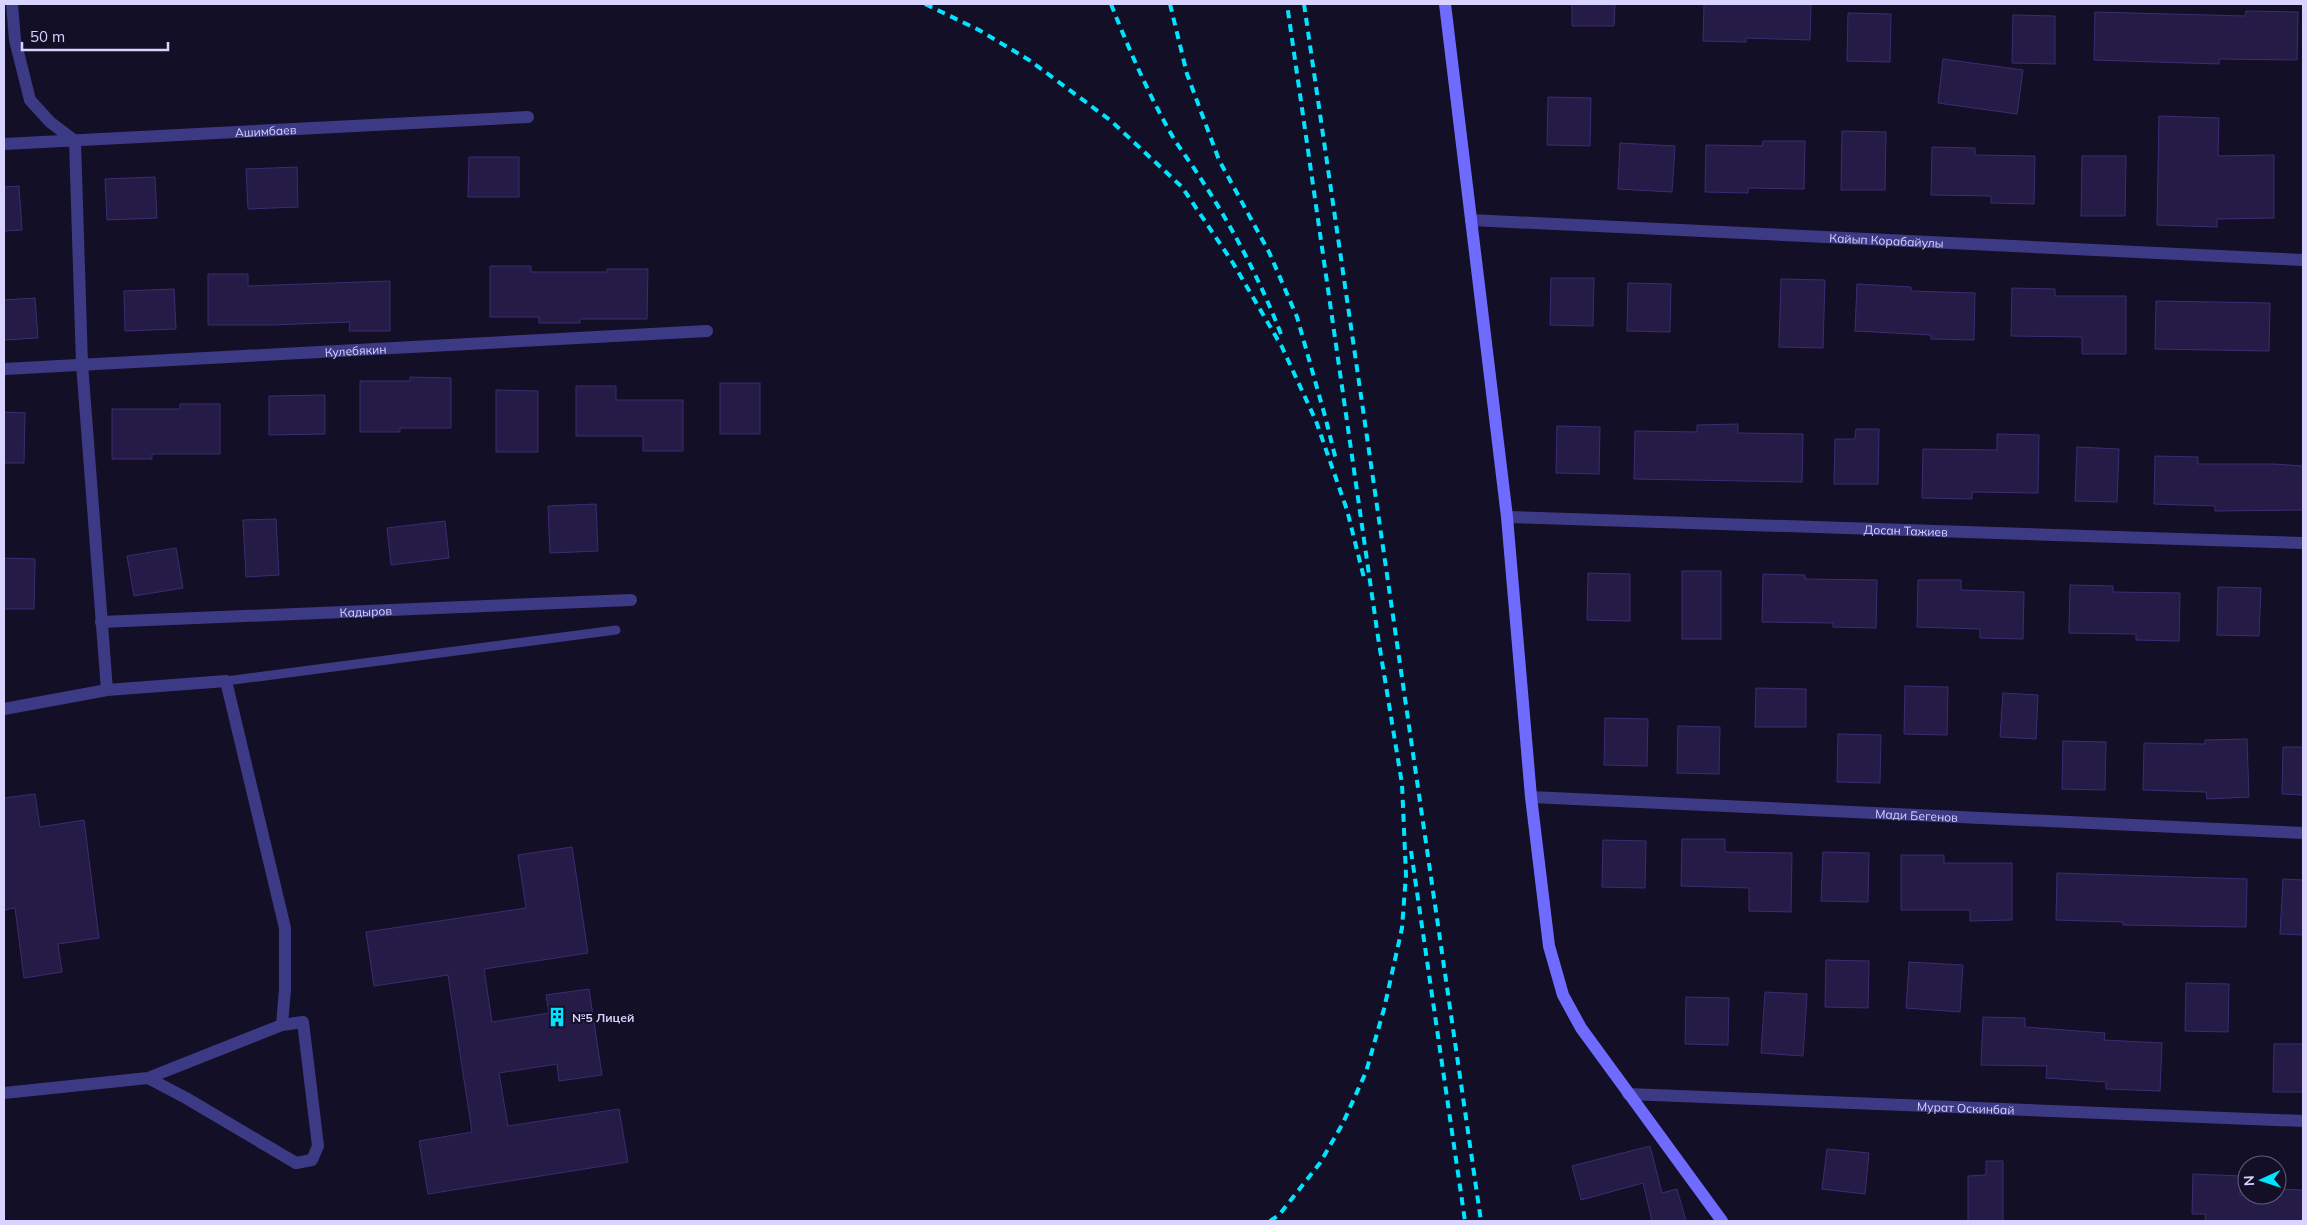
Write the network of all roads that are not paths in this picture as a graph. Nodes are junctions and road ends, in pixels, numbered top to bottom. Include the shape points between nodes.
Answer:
1 (12, 4) edge
2 (1445, 4) edge
3 (528, 117) dead end
4 (75, 141) junction
5 (4, 144) edge
6 (1471, 220) junction
7 (2303, 260) edge
8 (707, 331) dead end
9 (82, 364) junction
10 (4, 369) edge
11 (1507, 517) junction
12 (2303, 543) edge
13 (631, 600) dead end
14 (101, 622) junction
15 (616, 630) dead end
16 (226, 681) junction
17 (107, 690) junction
18 (4, 709) edge
19 (1531, 797) junction
20 (2303, 833) edge
21 (282, 1025) junction
22 (148, 1078) junction
23 (4, 1093) edge
24 (1628, 1094) junction
25 (2303, 1121) edge
26 (1722, 1221) edge

1 - 4 street via 15,40 30,100 50,122
2 - 6 street
3 - 4 street, Ашимбаев
4 - 5 street, Ашимбаев
4 - 9 street
6 - 7 street, Кайып Корабайулы
6 - 11 street
8 - 9 street, Кулебякин
9 - 10 street, Кулебякин
9 - 14 street
11 - 12 street, Досан Тажиев
11 - 19 street
13 - 14 street, Кадыров
14 - 17 street
15 - 16 lane
16 - 17 street
16 - 21 street via 285,928
17 - 18 street
19 - 20 street, Мади Бегенов
19 - 24 street via 1549,946 1563,994 1581,1028
21 - 22 street
21 - 22 street via 303,1022 318,1146 312,1160 296,1163
22 - 23 street
24 - 25 street, Мурат Оскинбай
24 - 26 street

